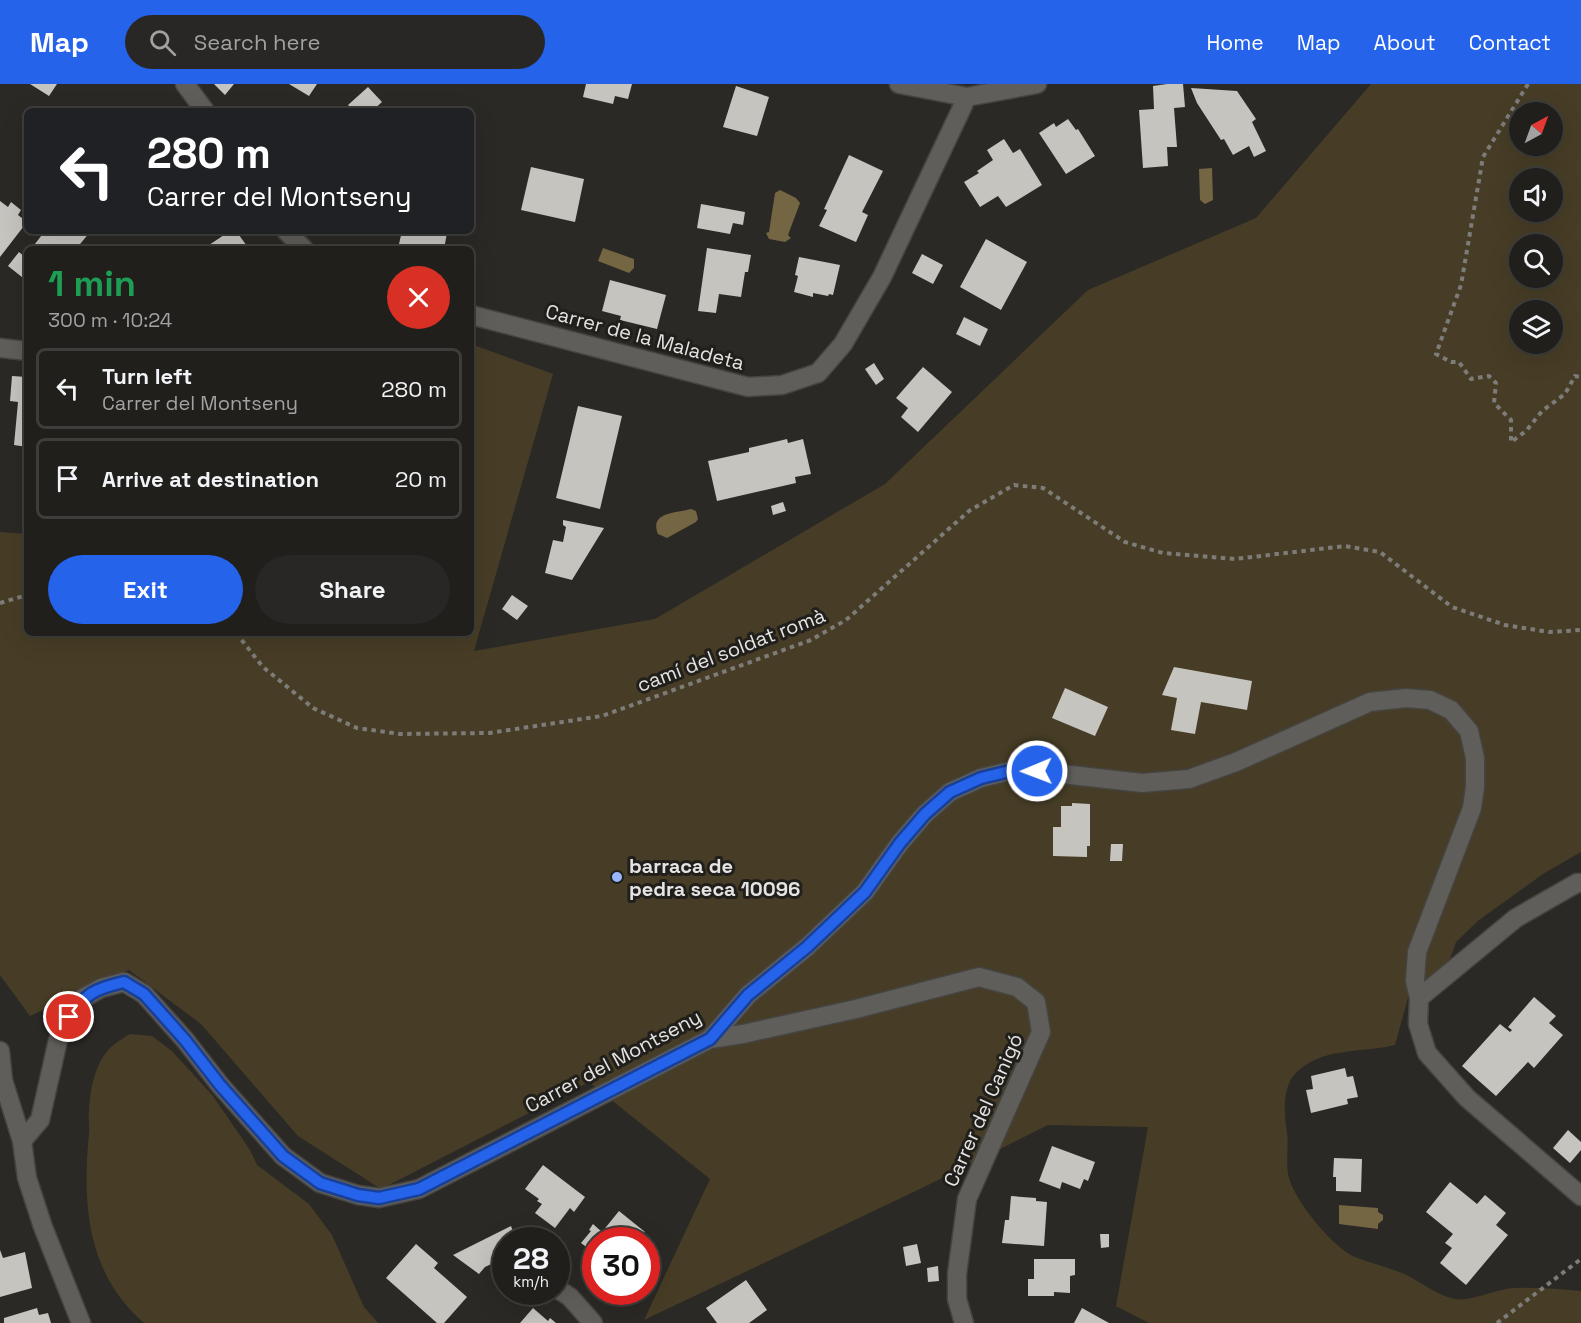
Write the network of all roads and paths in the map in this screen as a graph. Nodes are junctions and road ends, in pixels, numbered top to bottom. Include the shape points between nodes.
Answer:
1 (185, 84) edge
2 (898, 84) edge
3 (1037, 84) edge
4 (1528, 84) edge
5 (967, 97) junction
6 (203, 108) edge
7 (289, 234) edge
8 (301, 246) edge
9 (474, 316) edge
10 (0, 348) edge
11 (24, 351) edge
12 (1581, 377) edge
13 (24, 596) edge
14 (0, 603) edge
15 (1581, 630) edge
16 (238, 636) edge
17 (1581, 883) edge
18 (1419, 998) junction
19 (710, 1039) junction
20 (0, 1051) edge
21 (21, 1142) junction
22 (1581, 1196) edge
23 (1581, 1259) edge
24 (570, 1296) edge
25 (81, 1323) edge
26 (593, 1323) edge
27 (964, 1323) edge
28 (1497, 1323) edge

1 - 6 street
2 - 5 street
3 - 5 street
4 - 12 path via 1483,157 1461,285 1436,354 1459,362 1471,379 1489,376 1496,383 1494,403 1511,420 1511,442 1564,394 1575,376
5 - 9 street, Carrer de la Maladeta via 882,277 843,344 818,373 782,385 748,387
7 - 8 street
10 - 11 street
13 - 14 path
15 - 16 path, camí del soldat romà via 1549,632 1505,625 1452,607 1380,552 1345,546 1235,559 1163,553 1125,542 1043,488 1014,485 969,511 846,620 811,640 602,716 489,733 400,734 357,728 313,708 263,667
17 - 18 street via 1516,918
18 - 19 street, Carrer del Montseny via 1415,981 1417,952 1472,808 1475,758 1469,731 1451,710 1430,700 1406,698 1370,702 1189,779 1142,783 1018,769 981,778 950,792 900,843 865,892 748,995
18 - 22 street, Carrer del Montseny via 1418,1024 1427,1053 1467,1098
19 - 21 street, Carrer del Montseny via 419,1189 379,1198 320,1183 283,1156 144,994 124,982 83,998 69,1017 58,1040 40,1120
19 - 27 street, Carrer del Canigó via 856,1009 979,977 1017,987 1036,1002 1041,1032 967,1199 957,1274 957,1299
20 - 21 street via 3,1080
21 - 25 street via 27,1178 43,1227
23 - 28 path
24 - 26 street

